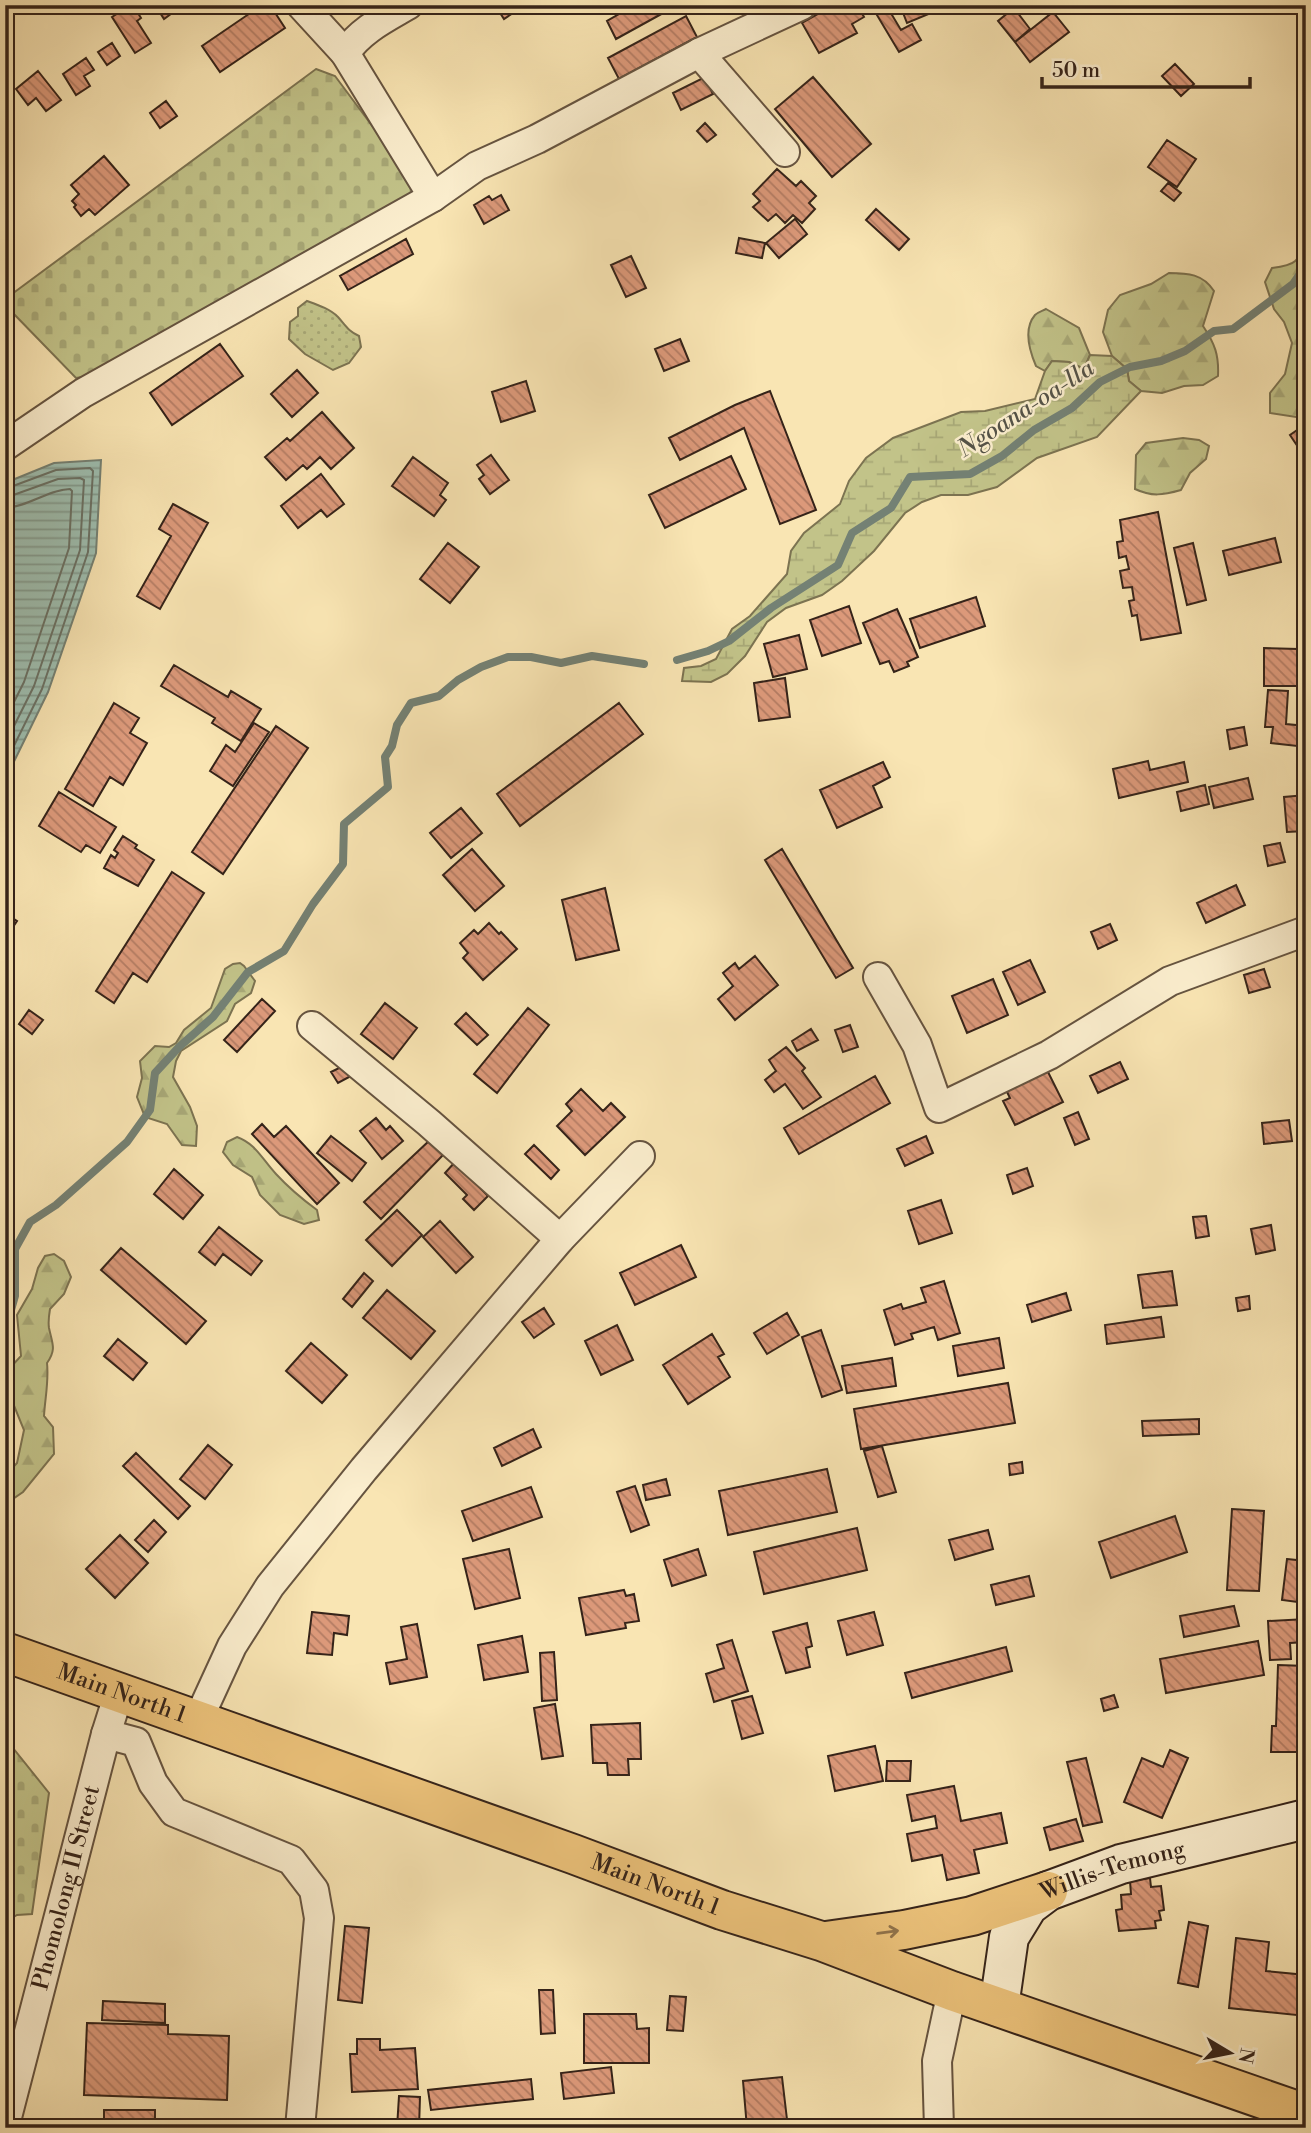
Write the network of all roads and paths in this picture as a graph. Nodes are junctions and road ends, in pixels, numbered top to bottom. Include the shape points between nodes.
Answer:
1 (301, 5) edge
2 (408, 5) edge
3 (802, 5) edge
4 (345, 53) junction
5 (699, 53) junction
6 (785, 152) dead end
7 (433, 197) junction
8 (5, 446) edge
9 (1306, 931) edge
10 (878, 977) dead end
11 (312, 1026) dead end
12 (640, 1156) dead end
13 (560, 1240) junction
14 (5, 1652) edge
15 (119, 1693) junction
16 (198, 1720) junction
17 (106, 1734) junction
18 (1306, 1819) edge
19 (1048, 1891) junction
20 (821, 1941) junction
21 (952, 1992) junction
22 (999, 2007) junction
23 (1260, 2098) junction
24 (1306, 2114) edge
25 (5, 2125) edge
26 (300, 2128) edge
27 (939, 2128) edge
28 (1291, 2128) edge

1 - 4 street
2 - 4 street via 371,26
3 - 5 street
4 - 7 street
5 - 6 street
5 - 7 street via 477,166
7 - 8 street via 83,393
9 - 10 street via 1170,981 1049,1055 939,1108 917,1045
11 - 13 street
12 - 13 street
13 - 16 street via 270,1586 232,1646
14 - 15 main road, Main North 1
15 - 16 main road, Main North 1
15 - 17 street, Phomolong II Street
16 - 20 main road, Main North 1 via 722,1910
17 - 25 street, Phomolong II Street
17 - 26 street via 136,1742 153,1783 174,1812 291,1860 314,1890 318,1918
18 - 19 main road, Willis-Temong via 1121,1864
20 -> 19 main road via 972,1916
19 - 22 main road, Willis-Temong via 1027,1906 1009,1937
20 - 21 main road, Main North 1
21 - 22 main road, Main North 1
21 - 27 street via 937,2061
22 - 23 main road, Main North 1
23 - 24 main road, Main North 1
23 - 28 street

